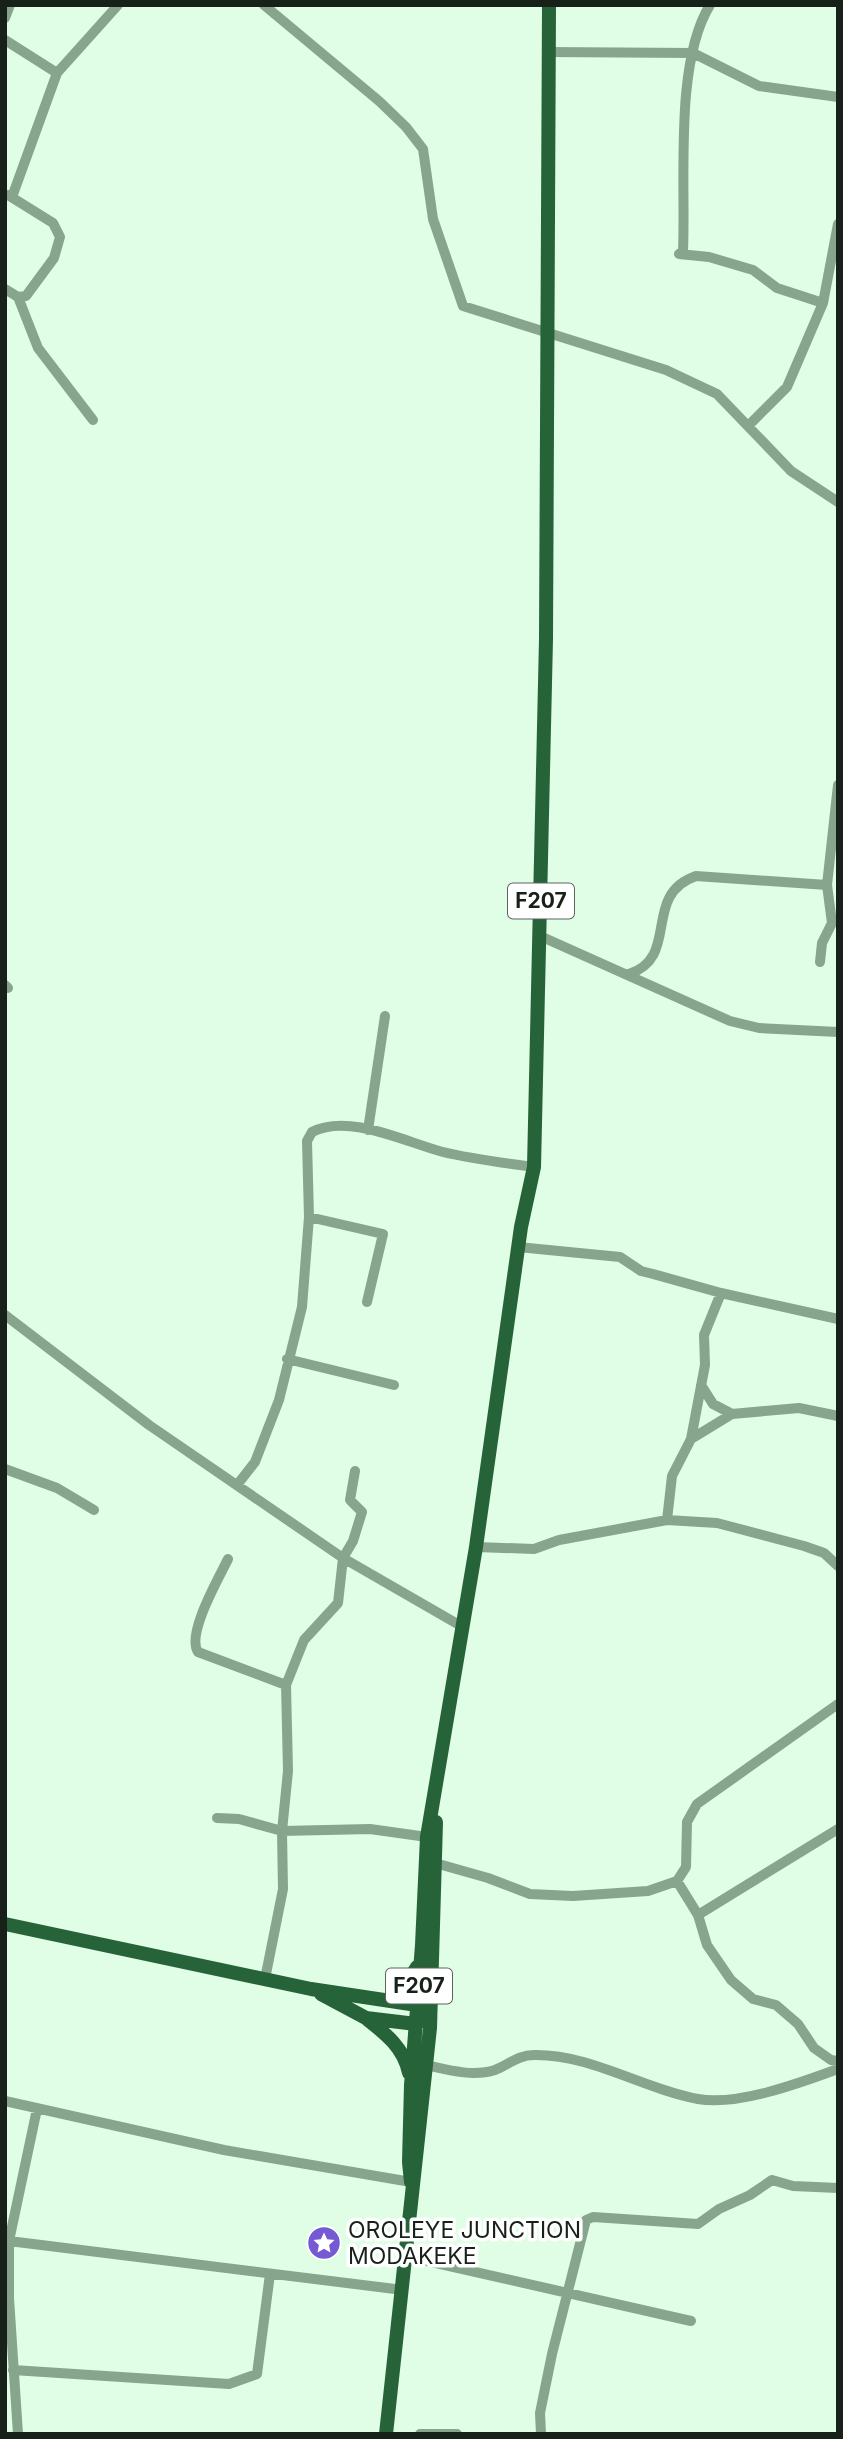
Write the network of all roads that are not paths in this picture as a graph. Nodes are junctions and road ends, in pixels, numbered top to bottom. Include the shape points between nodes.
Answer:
1 (10, 5) edge
2 (118, 5) edge
3 (264, 5) edge
4 (549, 5) edge
5 (710, 5) edge
6 (5, 18) edge
7 (5, 40) edge
8 (547, 52) junction
9 (693, 53) junction
10 (57, 73) junction
11 (838, 97) edge
12 (9, 195) edge
13 (838, 224) edge
14 (5, 289) edge
15 (18, 297) junction
16 (823, 303) junction
17 (549, 332) junction
18 (93, 419) dead end
19 (748, 426) junction
20 (838, 502) edge
21 (838, 785) edge
22 (827, 885) junction
23 (540, 936) junction
24 (820, 962) dead end
25 (629, 974) junction
26 (385, 1016) dead end
27 (838, 1032) edge
28 (368, 1130) junction
29 (534, 1167) junction
30 (309, 1217) junction
31 (519, 1247) junction
32 (721, 1293) junction
33 (367, 1302) dead end
34 (5, 1315) edge
35 (838, 1319) edge
36 (287, 1359) junction
37 (394, 1385) dead end
38 (701, 1385) junction
39 (732, 1414) junction
40 (838, 1416) edge
41 (691, 1439) junction
42 (5, 1469) edge
43 (355, 1471) dead end
44 (237, 1485) junction
45 (94, 1510) dead end
46 (667, 1520) junction
47 (476, 1547) junction
48 (343, 1558) junction
49 (228, 1559) dead end
50 (838, 1566) edge
51 (461, 1626) junction
52 (286, 1685) junction
53 (838, 1704) edge
54 (436, 1790) junction
55 (217, 1818) dead end
56 (838, 1829) edge
57 (282, 1831) junction
58 (426, 1836) junction
59 (435, 1863) junction
60 (677, 1881) junction
61 (698, 1915) junction
62 (5, 1924) edge
63 (422, 1945) junction
64 (265, 1979) junction
65 (311, 1989) junction
66 (388, 2000) junction
67 (424, 2017) junction
68 (366, 2018) junction
69 (838, 2061) edge
70 (426, 2065) junction
71 (838, 2069) edge
72 (411, 2085) junction
73 (5, 2101) edge
74 (37, 2109) junction
75 (411, 2182) junction
76 (838, 2188) edge
77 (9, 2241) junction
78 (405, 2256) junction
79 (270, 2274) junction
80 (403, 2290) junction
81 (565, 2293) junction
82 (691, 2321) dead end
83 (13, 2370) junction
84 (391, 2433) edge
85 (18, 2434) edge
86 (420, 2434) edge
87 (457, 2434) edge
88 (541, 2434) edge

1 - 6 street
2 - 10 street
3 - 17 street via 379,100 423,149 433,219 463,306
4 - 8 main road, F207
5 - 9 street via 697,30
7 - 10 street
8 - 9 street
8 - 17 main road, F207
9 - 11 street via 759,86
9 - 16 street via 683,127 686,194 683,251 679,254 753,270 776,288
10 - 12 street
12 - 15 street via 52,223 60,237 54,258 26,296
13 - 16 street
14 - 15 street
15 - 18 street via 38,348
16 - 19 street via 787,387
17 - 19 street via 676,375 717,394
17 - 23 main road, F207
19 - 20 street via 791,471
21 - 22 street
22 - 24 street via 832,923 822,943
22 - 25 street via 696,876 681,881 668,895 655,954 642,970
23 - 25 street
23 - 29 main road, F207
25 - 27 street via 730,1021 759,1028
26 - 28 street
28 - 29 street via 442,1151
28 - 30 street via 334,1125 312,1132 307,1141
29 - 31 main road, F207
30 - 33 street via 383,1234
30 - 36 street via 306,1281
31 - 32 street via 620,1257 641,1270
31 - 47 main road, F207
32 - 35 street
32 - 38 street via 704,1335
34 - 44 street via 149,1425
36 - 37 street
36 - 44 street via 279,1400 255,1462
38 - 39 street via 713,1404
38 - 41 street
39 - 40 street via 799,1408
39 - 41 street
41 - 46 street via 672,1476
42 - 45 street via 57,1488
43 - 48 street via 351,1500 362,1512
44 - 48 street
46 - 47 street via 534,1549
46 - 50 street via 717,1523 761,1534 824,1553
47 - 51 main road, F207
48 - 51 street
48 - 52 street via 338,1603 304,1640
49 - 52 street via 194,1633 195,1647
51 - 54 main road, F207
52 - 57 street via 288,1771
53 - 60 street via 697,1804 687,1822 686,1867
54 - 58 main road, F207
54 - 59 main road, F207
55 - 57 street
56 - 61 street
57 - 58 street via 370,1829
57 - 64 street via 283,1889
58 - 63 main road, F207
59 - 60 street via 530,1894 615,1894 648,1891
59 - 67 main road, F207
60 - 61 street
61 - 69 street via 707,1945 732,1980 753,1999 776,2005 798,2024 814,2048
62 - 64 main road, F207
63 - 66 main road via 414,1976
63 - 67 main road, F207
64 - 65 main road, F207
65 - 66 main road, F207
65 - 68 main road, F207
66 - 67 main road, F207
67 - 68 main road, F207
67 - 70 main road, F207
67 - 72 main road, F207
68 - 72 main road via 403,2054
70 - 71 street via 458,2073 494,2070 534,2055 580,2061 700,2099 756,2094 802,2084
70 - 75 main road, F207 via 417,2164
72 - 75 main road, F207
73 - 74 street
74 - 75 street via 224,2150
74 - 77 street
75 - 78 main road, F207
76 - 81 street via 772,2180 698,2224 593,2217 586,2220
77 - 79 street
77 - 83 street
78 - 80 main road, F207
78 - 81 street
79 - 80 street
79 - 83 street via 257,2374 229,2384
80 - 84 main road, F207
81 - 82 street
81 - 88 street via 540,2413
83 - 85 street
86 - 87 street

